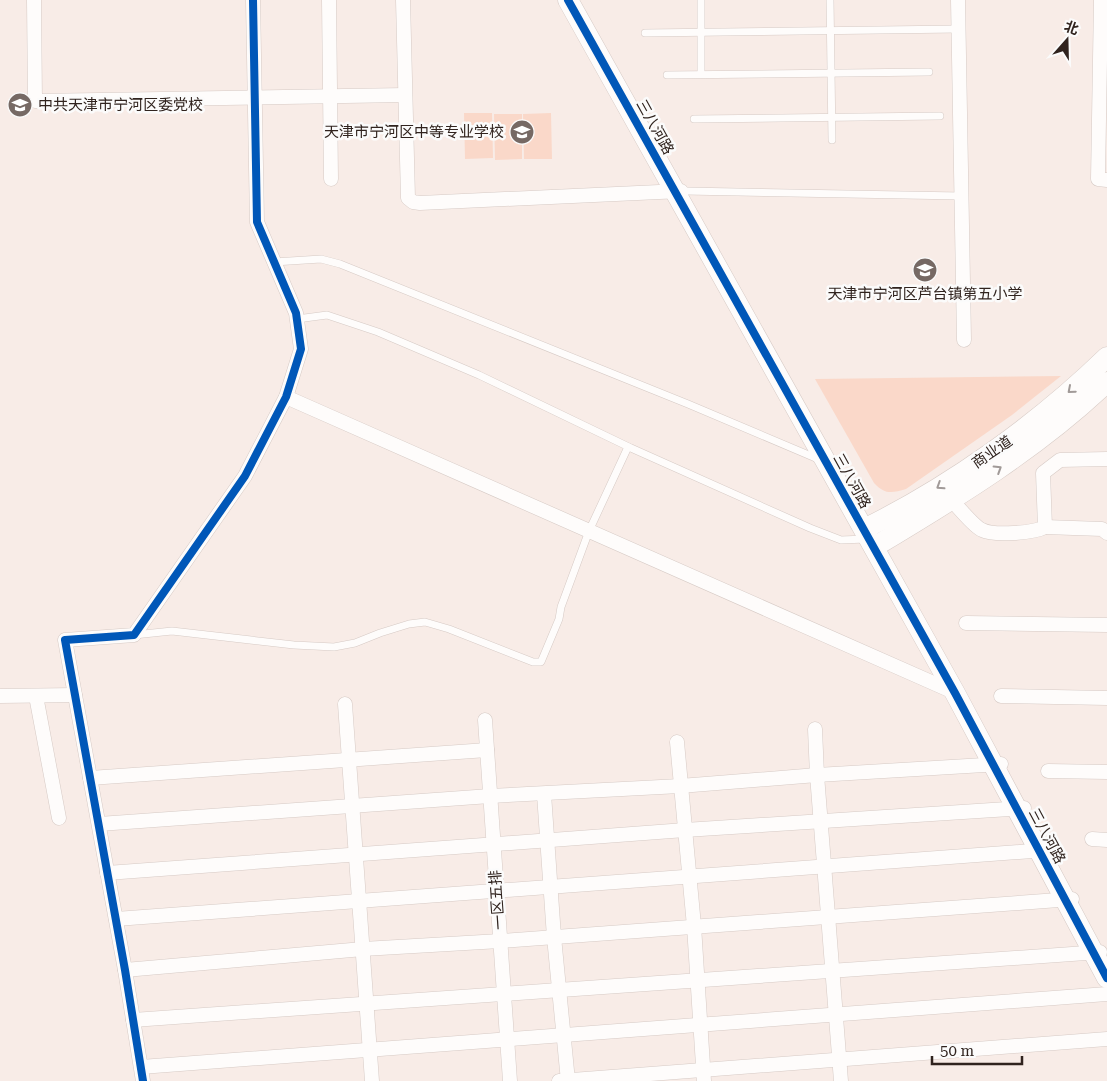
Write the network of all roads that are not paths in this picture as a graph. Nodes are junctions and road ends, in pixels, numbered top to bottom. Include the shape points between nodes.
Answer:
1 (34, 0) edge
2 (253, 0) edge
3 (329, 0) edge
4 (403, 0) edge
5 (568, 0) edge
6 (579, 0) edge
7 (701, 0) edge
8 (830, 0) edge
9 (958, 0) edge
10 (1101, 0) edge
11 (959, 29) junction
12 (645, 33) dead end
13 (929, 72) dead end
14 (701, 74) junction
15 (667, 75) dead end
16 (405, 95) junction
17 (330, 97) junction
18 (255, 98) junction
19 (940, 116) dead end
20 (832, 117) junction
21 (694, 119) dead end
22 (832, 140) dead end
23 (331, 179) dead end
24 (1107, 180) edge
25 (680, 191) junction
26 (961, 196) junction
27 (274, 262) junction
28 (297, 319) junction
29 (964, 340) dead end
30 (1107, 358) edge
31 (1107, 382) edge
32 (286, 397) junction
33 (628, 447) junction
34 (1107, 459) edge
35 (831, 461) junction
36 (951, 500) junction
37 (1045, 527) junction
38 (588, 531) junction
39 (1107, 533) edge
40 (873, 536) junction
41 (966, 623) dead end
42 (1107, 625) edge
43 (134, 635) junction
44 (75, 695) junction
45 (0, 696) edge
46 (36, 696) junction
47 (961, 696) junction
48 (1001, 696) dead end
49 (1107, 698) edge
50 (345, 704) dead end
51 (484, 720) dead end
52 (815, 730) dead end
53 (677, 742) dead end
54 (487, 750) junction
55 (349, 760) junction
56 (997, 764) junction
57 (1048, 771) dead end
58 (1107, 772) edge
59 (817, 775) junction
60 (90, 778) junction
61 (680, 786) junction
62 (544, 794) junction
63 (490, 796) junction
64 (352, 806) junction
65 (1022, 809) junction
66 (59, 818) dead end
67 (820, 822) junction
68 (98, 824) junction
69 (685, 830) junction
70 (1092, 839) dead end
71 (547, 840) junction
72 (1107, 840) edge
73 (493, 844) junction
74 (1045, 851) junction
75 (356, 854) junction
76 (824, 868) junction
77 (107, 872) junction
78 (690, 878) junction
79 (550, 888) junction
80 (496, 892) junction
81 (1070, 899) junction
82 (359, 902) junction
83 (828, 917) junction
84 (116, 919) junction
85 (694, 926) junction
86 (554, 936) junction
87 (500, 941) junction
88 (363, 949) junction
89 (1101, 956) edge
90 (125, 970) junction
91 (832, 971) junction
92 (1107, 978) edge
93 (698, 980) junction
94 (560, 990) junction
95 (504, 994) junction
96 (1107, 994) edge
97 (367, 1003) junction
98 (836, 1015) junction
99 (133, 1020) junction
100 (701, 1025) junction
101 (564, 1036) junction
102 (1107, 1039) edge
103 (507, 1040) junction
104 (370, 1050) junction
105 (839, 1060) junction
106 (142, 1074) edge
107 (704, 1076) edge
108 (372, 1081) edge
109 (510, 1081) edge
110 (565, 1081) edge
111 (841, 1081) edge

1 - 18 street via 35,101
2 - 18 street
3 - 17 street
4 - 16 street
5 - 25 street, 三八河路
6 - 25 street, 三八河路
7 - 14 lane
8 - 20 lane
9 - 11 street
10 - 24 street via 1098,179
11 - 12 lane
11 - 26 street
13 - 14 lane
14 - 15 lane
16 - 17 street
16 - 25 street via 408,198 413,202
17 - 18 street
17 - 23 street
18 - 27 street via 257,222
19 - 20 lane
20 - 21 lane
20 - 22 lane
25 - 26 lane
25 - 35 street, 三八河路
26 - 29 street
27 - 28 street
27 - 35 lane via 321,258 340,264
28 - 32 street via 301,349
28 - 33 lane via 327,315 378,332 479,375
30 -> 40 street, 商业道 via 1016,435
36 -> 31 street, 商业道 via 1032,445
32 - 38 street
32 - 43 street via 245,476
33 - 38 lane
33 - 40 lane via 841,540
34 - 37 street via 1060,460 1043,473
35 - 40 street, 三八河路
36 - 37 street via 982,530 1002,533 1037,531
36 - 40 street, 商业道
37 - 39 street via 1102,529
38 - 43 lane via 541,662 533,662 425,622 334,647 172,631
38 - 47 street
40 - 47 street, 三八河路
41 - 42 street
43 - 44 street via 65,640
44 - 46 street
44 - 60 street
45 - 46 street
46 - 66 street
47 - 56 street, 三八河路
48 - 49 street
50 - 55 street
51 - 54 street, 一区五排
52 - 59 street
53 - 61 street
54 - 55 street
54 - 63 street, 一区五排
55 - 60 street
55 - 64 street
56 - 59 street
56 - 65 street, 三八河路
57 - 58 street
59 - 61 street
59 - 67 street
60 - 68 street
61 - 62 street
61 - 69 street
62 - 63 street
62 - 71 street
63 - 64 street
63 - 73 street, 一区五排
64 - 68 street
64 - 75 street
65 - 67 street
65 - 74 street, 三八河路
67 - 69 street
67 - 76 street
68 - 77 street
69 - 71 street
69 - 78 street
70 - 72 street
71 - 73 street
71 - 79 street
73 - 75 street
73 - 80 street, 一区五排
74 - 76 street
74 - 81 street, 三八河路
75 - 77 street
75 - 82 street
76 - 78 street
76 - 83 street
77 - 84 street
78 - 79 street
78 - 85 street
79 - 80 street
79 - 86 street
80 - 82 street
80 - 87 street, 一区五排
81 - 83 street
81 - 89 street, 三八河路
82 - 84 street
82 - 88 street
83 - 85 street
83 - 91 street
84 - 90 street
85 - 86 street
85 - 93 street
86 - 87 street
86 - 94 street
87 - 88 street
87 - 95 street, 一区五排
88 - 90 street
88 - 97 street
89 - 91 street
89 - 92 street, 三八河路
90 - 99 street
91 - 93 street
91 - 98 street
93 - 94 street
93 - 100 street
94 - 95 street
94 - 101 street
95 - 97 street
95 - 103 street, 一区五排
96 - 98 street
97 - 99 street
97 - 104 street
98 - 100 street
98 - 105 street
99 - 106 street
100 - 101 street
100 - 107 street
101 - 103 street
101 - 110 street
102 - 105 street
103 - 104 street
103 - 109 street, 一区五排
104 - 106 street
104 - 108 street
105 - 107 street
105 - 111 street
107 - 110 street

